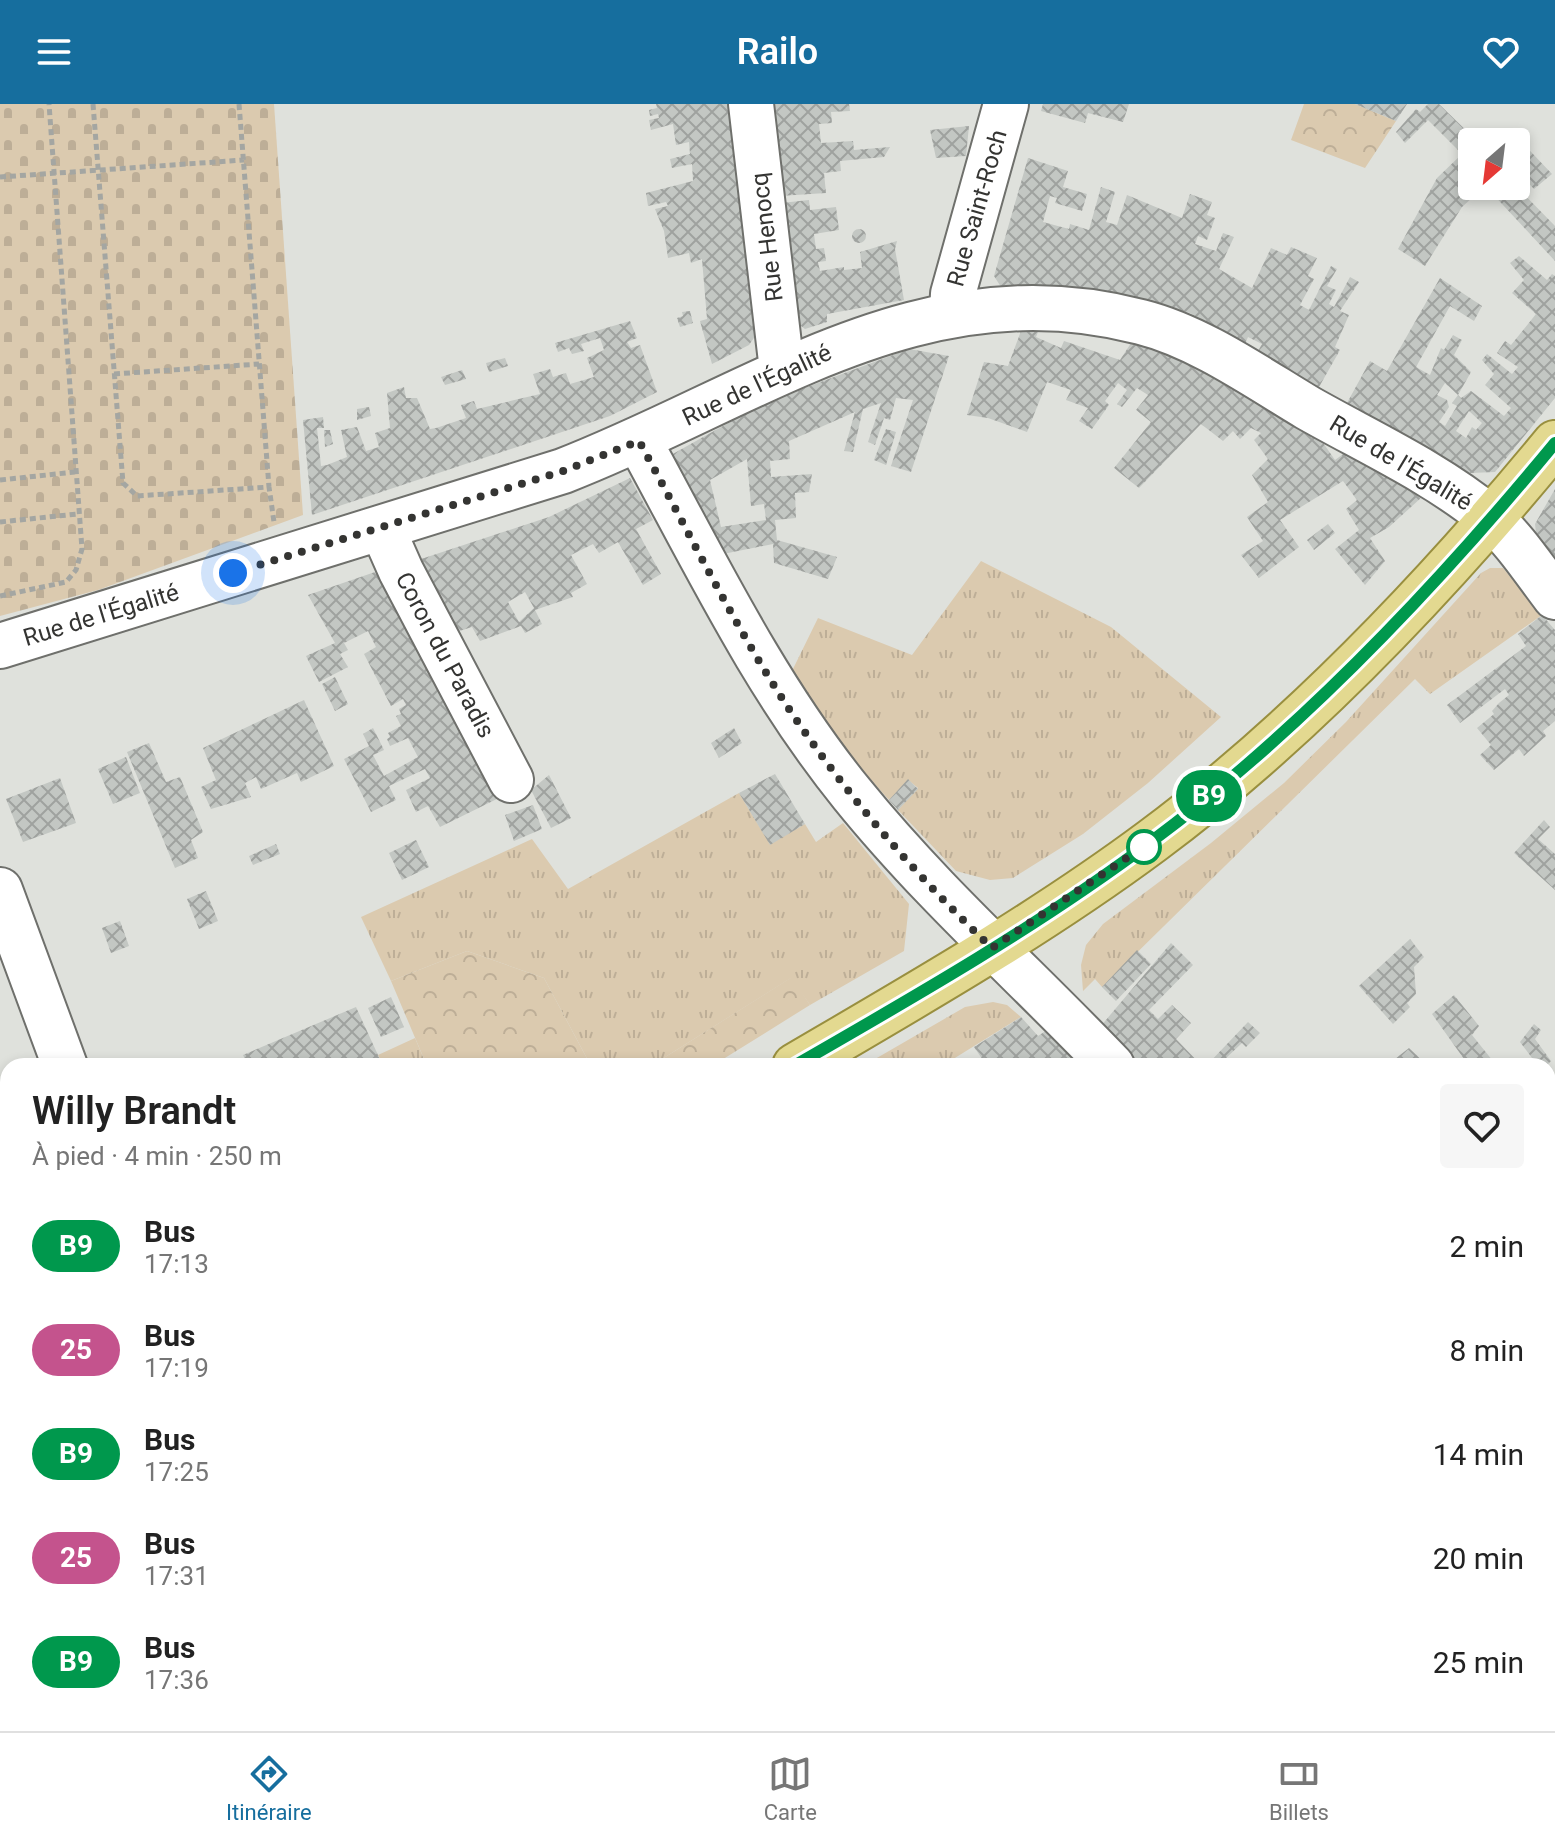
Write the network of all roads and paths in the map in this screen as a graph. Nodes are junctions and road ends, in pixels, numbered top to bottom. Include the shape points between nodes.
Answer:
1 (49, 104) edge
2 (93, 104) edge
3 (239, 104) edge
4 (751, 104) edge
5 (1006, 104) edge
6 (244, 160) junction
7 (54, 170) junction
8 (97, 170) junction
9 (0, 177) edge
10 (952, 313) junction
11 (259, 364) junction
12 (782, 370) junction
13 (114, 374) junction
14 (639, 441) junction
15 (1555, 443) edge
16 (75, 472) junction
17 (0, 480) edge
18 (269, 487) junction
19 (77, 514) junction
20 (1491, 518) junction
21 (0, 522) edge
22 (275, 525) dead end
23 (382, 528) junction
24 (0, 596) edge
25 (1555, 597) edge
26 (0, 646) edge
27 (511, 780) dead end
28 (0, 890) edge
29 (992, 948) junction
30 (62, 1058) edge
31 (808, 1058) edge
32 (1104, 1058) edge

1 - 7 path
2 - 8 path
3 - 6 path
4 - 12 street, Rue Henocq
5 - 10 street, Rue Saint-Roch
6 - 8 path
6 - 11 path
7 - 8 path
7 - 9 path
7 - 16 path
8 - 13 path
10 - 12 street, Rue de l'Égalité
10 - 20 street, Rue de l'Égalité via 1009,307 1077,310 1143,322 1178,336 1419,470
11 - 13 path
11 - 18 path
12 - 14 street, Rue de l'Égalité
13 - 18 path via 123,483 137,496
14 - 23 street, Rue de l'Égalité via 563,471
14 - 29 street via 791,712 862,806
15 - 20 main road
16 - 17 path
16 - 19 path
18 - 22 path
19 - 21 path
19 - 24 path via 82,549 66,582
20 - 25 street, Rue de l'Égalité
20 - 29 main road via 1311,704 1205,799 1109,873
23 - 26 street, Rue de l'Égalité
23 - 27 street, Coron du Paradis
28 - 30 street
29 - 31 main road
29 - 32 street

